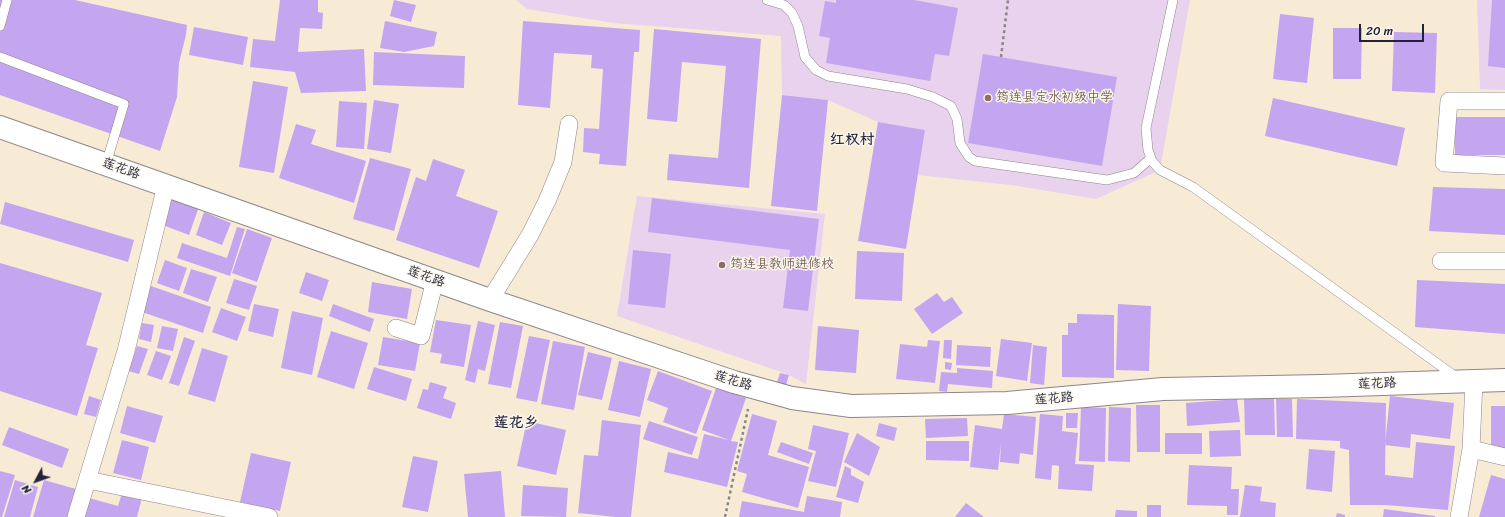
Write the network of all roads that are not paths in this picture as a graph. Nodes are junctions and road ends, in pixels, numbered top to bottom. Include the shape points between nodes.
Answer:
1 (7, 0) edge
2 (769, 0) edge
3 (1173, 0) edge
4 (0, 26) edge
5 (0, 57) edge
6 (1505, 101) edge
7 (569, 124) dead end
8 (0, 127) edge
9 (1151, 158) junction
10 (106, 164) junction
11 (1505, 166) edge
12 (166, 185) junction
13 (1441, 261) dead end
14 (1505, 261) edge
15 (434, 280) junction
16 (490, 300) junction
17 (396, 328) dead end
18 (1505, 380) edge
19 (1468, 382) junction
20 (1471, 449) junction
21 (1505, 457) edge
22 (88, 480) junction
23 (76, 517) edge
24 (269, 517) edge
25 (1459, 517) edge

1 - 4 lane
2 - 9 lane via 784,5 792,13 798,26 805,57 816,70 828,76 907,89 951,106 957,119 960,143 969,157 975,161 1107,180 1134,173
3 - 9 lane via 1146,128
5 - 10 lane via 124,104
6 - 11 street via 1449,101 1444,163
7 - 16 street via 563,162 547,201
8 - 10 main road, 莲花路
9 - 19 lane via 1160,170 1193,187
10 - 12 main road, 莲花路
12 - 15 main road, 莲花路
12 - 22 street via 126,352
13 - 14 street
15 - 16 main road, 莲花路
15 - 17 street via 421,336
16 - 19 main road, 莲花路 via 734,382 792,398 851,406 1007,403 1163,389
18 - 19 main road, 莲花路
19 - 20 street
20 - 21 street
20 - 25 street
22 - 23 street
22 - 24 street

